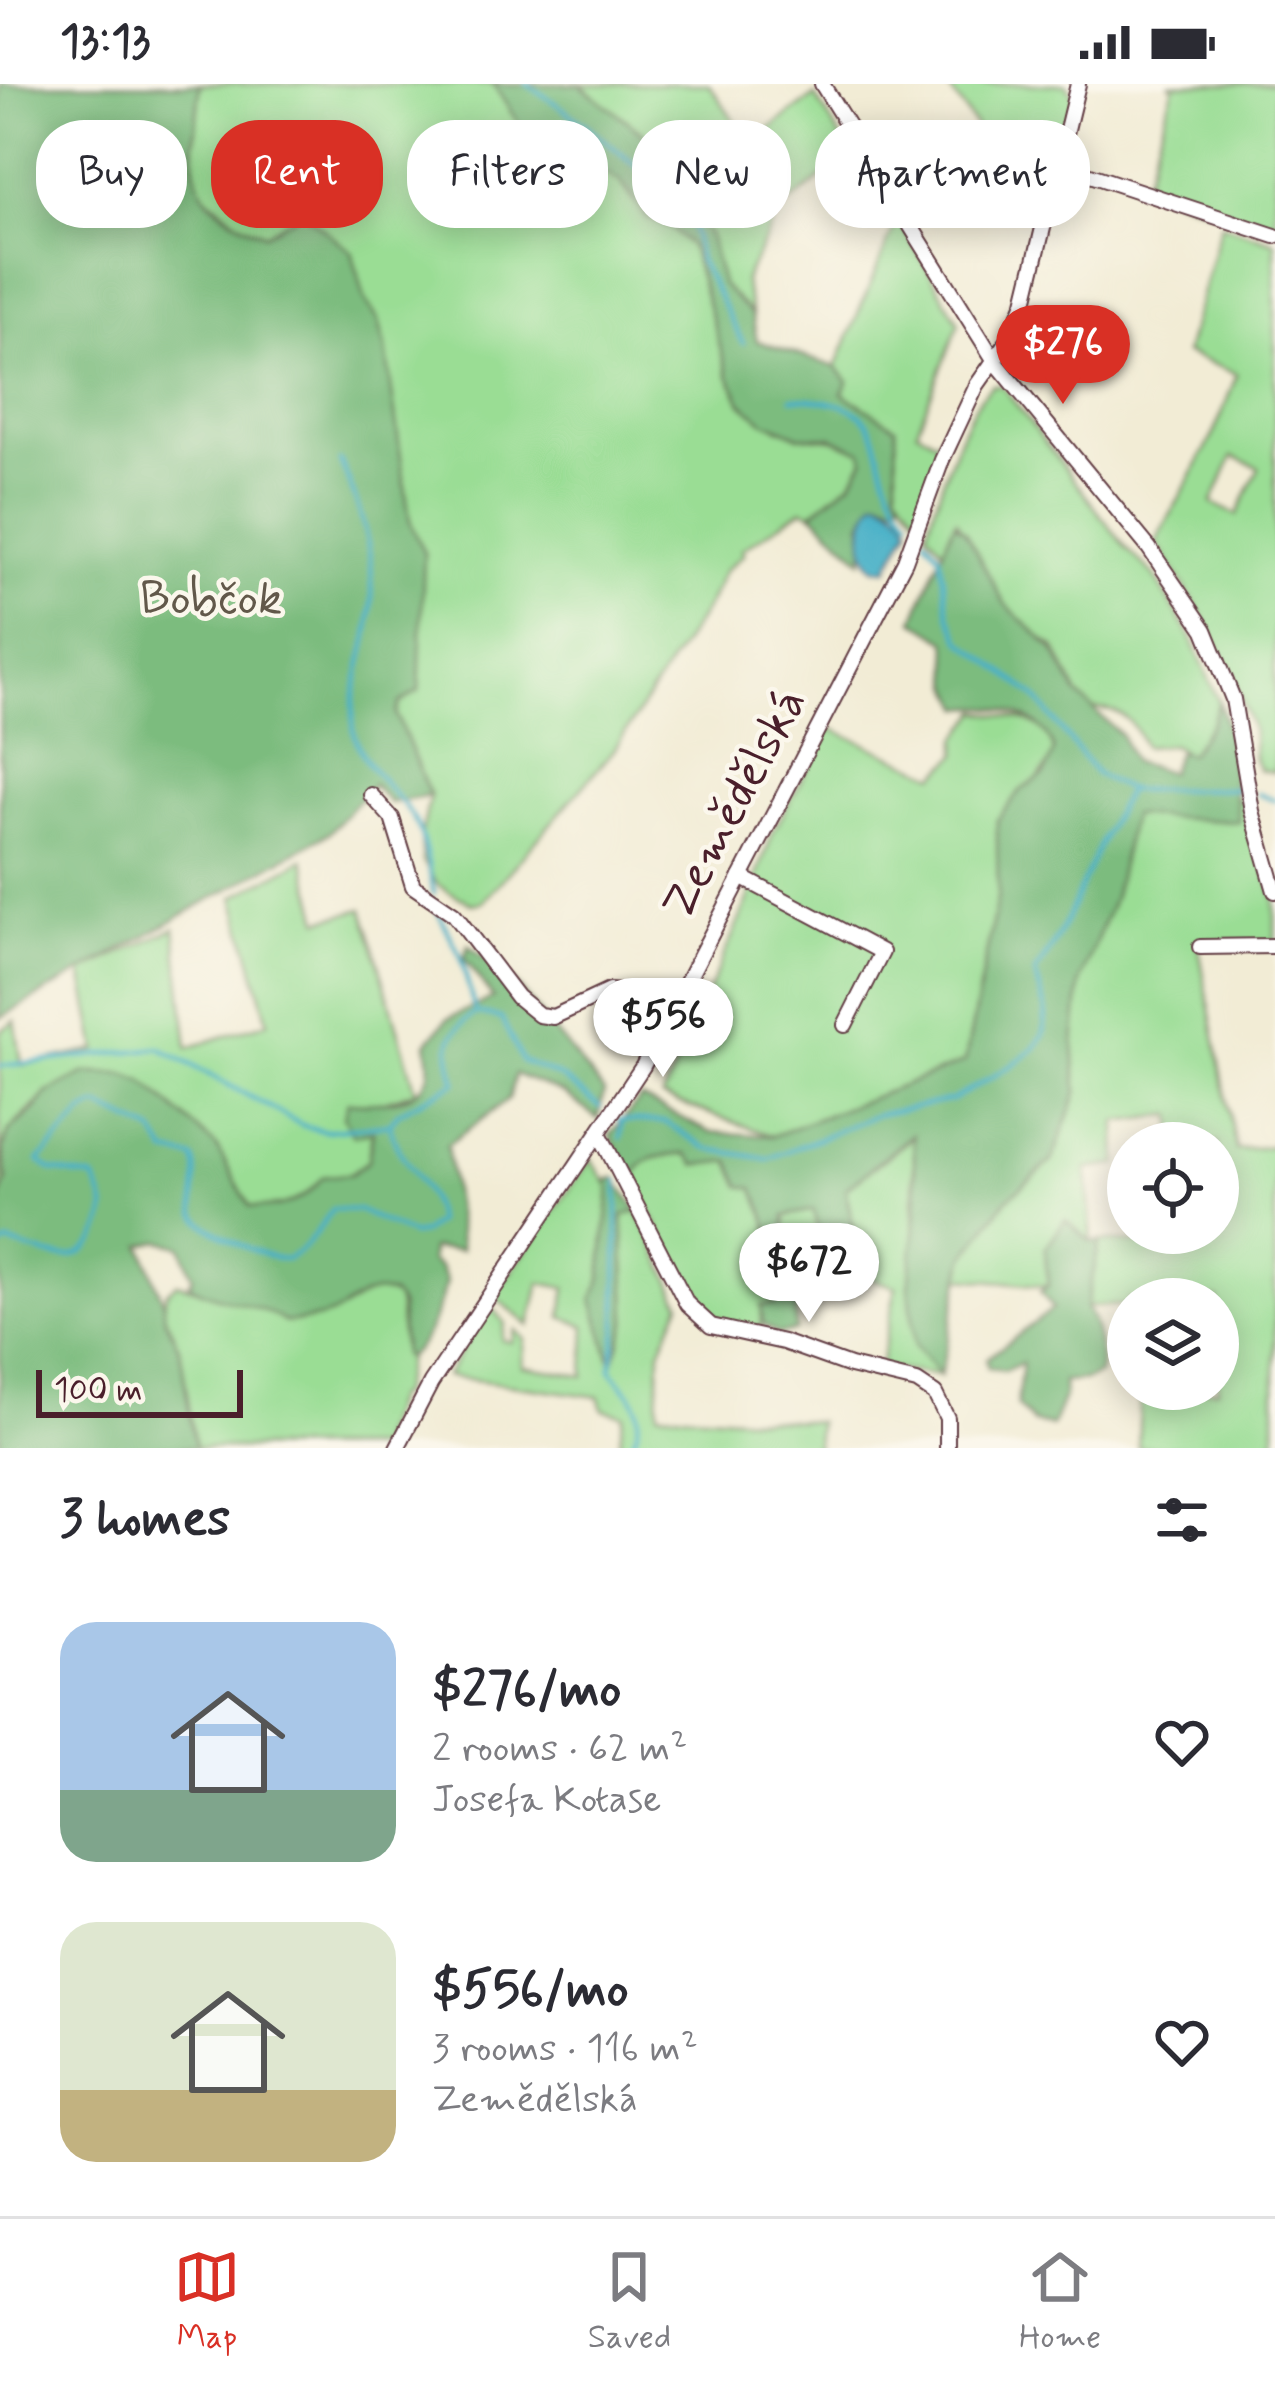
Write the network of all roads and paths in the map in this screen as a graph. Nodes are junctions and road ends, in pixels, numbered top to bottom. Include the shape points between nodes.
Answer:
1 (822, 84) edge
2 (1078, 84) edge
3 (1069, 120) edge
4 (1090, 175) edge
5 (1042, 228) edge
6 (1275, 236) edge
7 (995, 362) junction
8 (370, 795) dead end
9 (741, 877) junction
10 (1275, 891) edge
11 (1275, 946) edge
12 (1200, 947) dead end
13 (677, 997) junction
14 (845, 1024) dead end
15 (600, 1135) junction
16 (397, 1448) edge
17 (947, 1448) edge

1 - 7 street
2 - 3 street, Zemědělská
4 - 6 street
5 - 7 street, Zemědělská via 1025,302
7 - 9 street, Zemědělská via 942,460 904,561
7 - 10 street via 1149,548 1205,630 1233,699
8 - 13 street via 392,818 413,886 441,902 538,1015 553,1017 609,991
9 - 13 street, Zemědělská
9 - 14 street via 882,952
11 - 12 street
13 - 15 street, Zemědělská
15 - 16 street, Zemědělská via 490,1290
15 - 17 street via 687,1304 711,1326 917,1382 935,1394 947,1418

